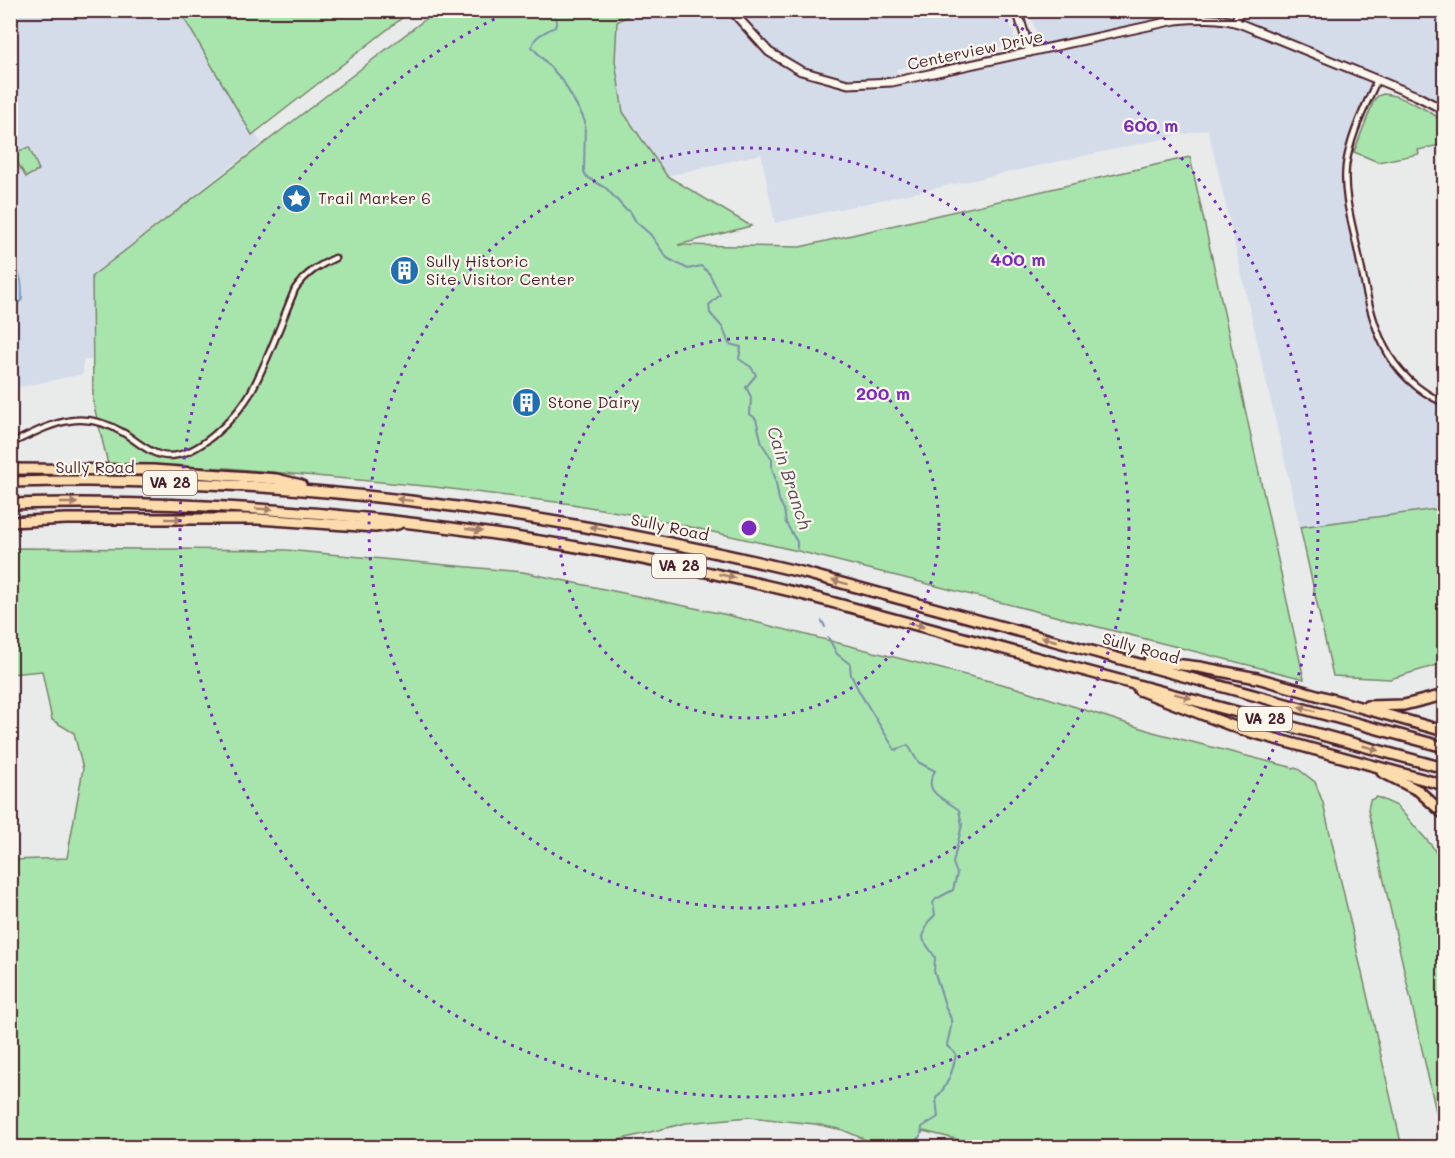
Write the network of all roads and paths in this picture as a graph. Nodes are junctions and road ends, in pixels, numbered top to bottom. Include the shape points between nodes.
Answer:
1 (731, 10) edge
2 (1017, 10) edge
3 (1240, 10) edge
4 (1234, 22) junction
5 (1030, 52) junction
6 (1377, 80) junction
7 (1444, 110) edge
8 (335, 258) dead end
9 (1444, 403) edge
10 (10, 444) edge
11 (13, 469) edge
12 (10, 482) edge
13 (329, 492) junction
14 (10, 504) edge
15 (10, 518) edge
16 (66, 519) junction
17 (10, 522) edge
18 (416, 522) junction
19 (1105, 654) junction
20 (1086, 671) junction
21 (1444, 695) edge
22 (1356, 706) junction
23 (1444, 731) edge
24 (1444, 747) edge
25 (1359, 761) junction
26 (1444, 768) edge
27 (1444, 785) edge
28 (1444, 814) edge

1 - 5 street, Centerview Drive via 770,52 801,71 848,84 892,82
2 - 5 street
3 - 4 street
4 - 5 street, Centerview Drive via 1176,20
4 - 6 street, Centerview Drive
6 - 7 street, Centerview Drive
6 - 9 street via 1348,153 1347,204 1381,342 1405,376
8 - 10 street via 312,270 295,290 248,398 209,440 190,452 160,454 109,425 81,419 50,425
11 - 13 highway via 175,471 276,479
12 - 13 highway, Sully Road / VA 28 via 157,482
19 -> 13 highway, Sully Road / VA 28 via 805,573 672,542 513,514
14 -> 18 highway, VA 28 via 207,506
15 - 16 highway
16 - 17 highway
16 -> 18 highway via 282,519 375,526
18 -> 20 highway, VA 28 via 566,544 726,576
19 - 22 highway via 1234,674
24 -> 19 highway, Sully Road / VA 28
20 - 25 highway via 1209,718
20 -> 26 highway, VA 28
21 - 22 highway via 1404,705
22 - 23 highway
25 - 27 highway
25 - 28 highway via 1419,790

